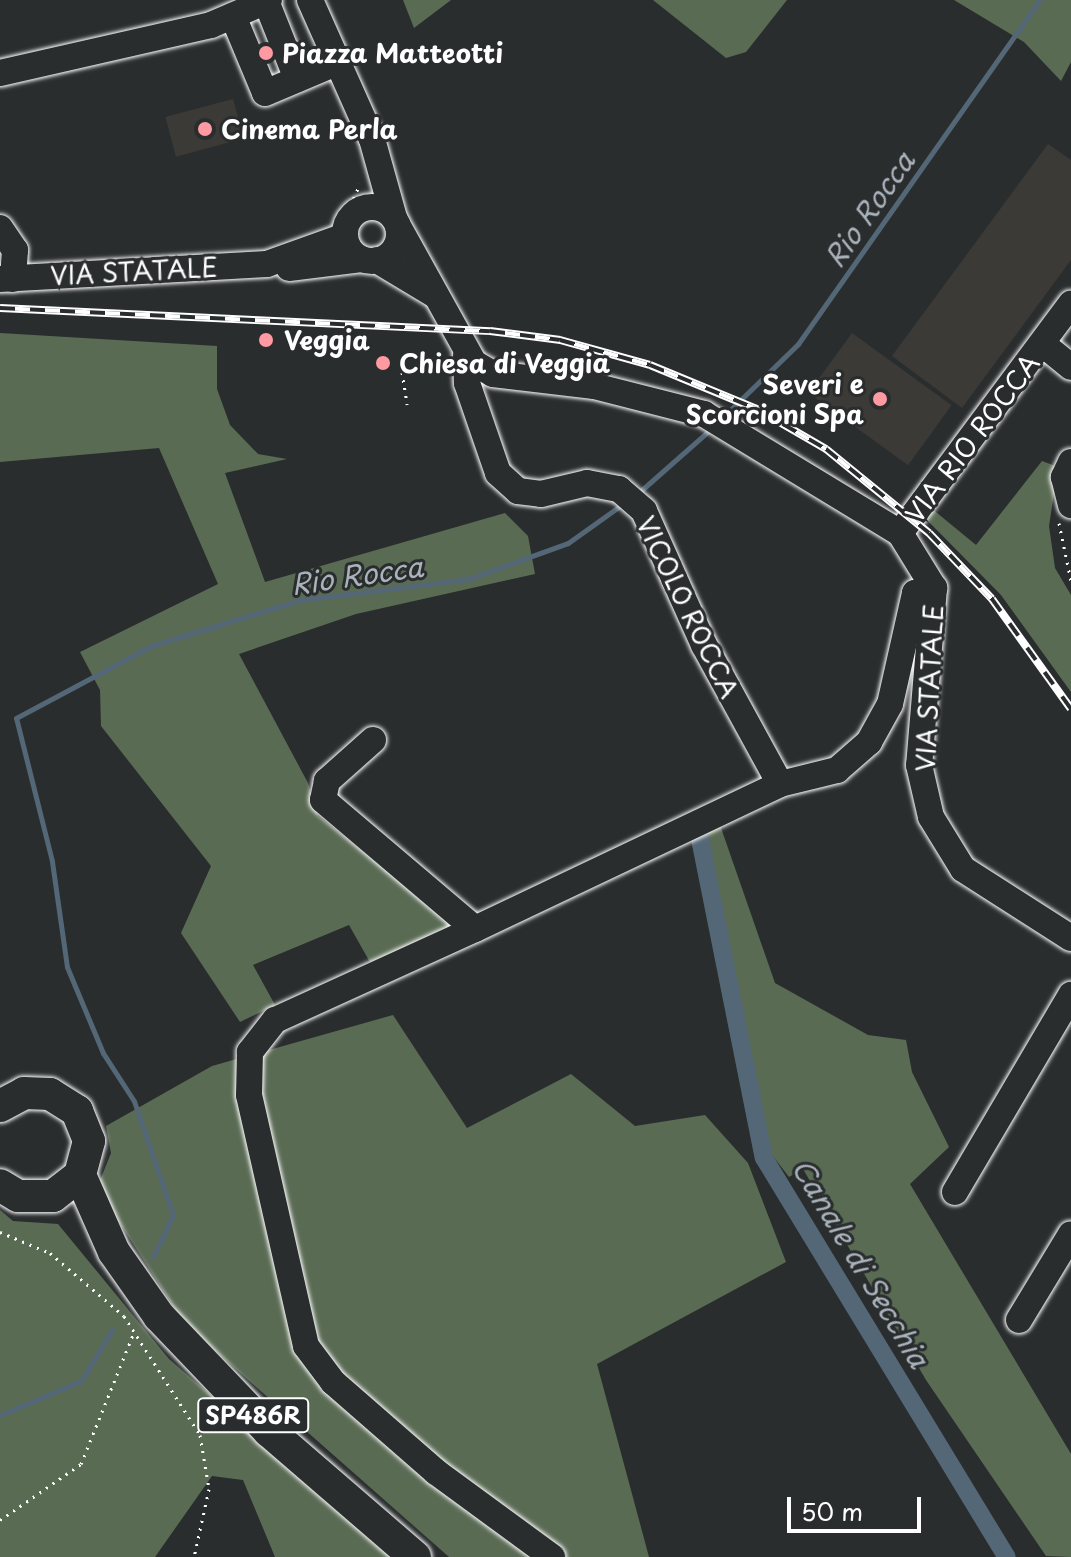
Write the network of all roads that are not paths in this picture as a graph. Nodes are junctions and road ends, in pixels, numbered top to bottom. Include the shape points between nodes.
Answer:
1 (310, 0) edge
2 (268, 1) edge
3 (233, 16) junction
4 (336, 63) junction
5 (0, 73) edge
6 (297, 79) junction
7 (362, 128) junction
8 (396, 222) junction
9 (347, 223) junction
10 (0, 228) edge
11 (369, 259) junction
12 (267, 264) junction
13 (6, 279) edge
14 (442, 301) junction
15 (1071, 304) edge
16 (1044, 345) junction
17 (466, 356) junction
18 (1071, 367) edge
19 (1071, 462) edge
20 (1068, 501) edge
21 (900, 533) junction
22 (934, 588) junction
23 (373, 740) dead end
24 (780, 784) junction
25 (475, 929) junction
26 (1071, 938) edge
27 (1071, 995) edge
28 (4, 1095) edge
29 (80, 1175) junction
30 (0, 1185) edge
31 (955, 1192) dead end
32 (53, 1196) junction
33 (1071, 1234) edge
34 (114, 1252) junction
35 (1019, 1320) dead end
36 (415, 1557) edge
37 (552, 1557) edge

1 - 4 street
2 - 3 street
2 - 6 street
3 - 5 street
3 - 6 street via 265,93
4 - 6 street
4 - 7 street
7 - 8 street via 393,198
7 - 9 street via 368,180
8 - 9 street via 373,207
8 - 11 street via 392,251
8 - 14 street
9 - 11 street
9 - 12 street, VIA STATALE
10 - 13 street via 15,250
11 - 12 street, VIA STATALE via 276,269
11 - 14 street via 411,275
12 - 13 street, VIA STATALE
14 - 17 street
15 - 16 street, VIA RIO ROCCA
16 - 18 street
16 - 21 street, VIA RIO ROCCA
17 - 21 street, VIA STATALE via 493,374 594,386 704,414
17 - 24 street, VICOLO ROCCA via 467,383 498,473 518,491 541,494 587,483 619,489 644,511 704,645
19 - 20 street
21 - 22 street, VIA STATALE
22 - 24 street via 915,593 890,704 869,742 837,770
22 - 26 street, VIA STATALE via 919,765 931,817 963,869
23 - 25 street via 327,781 323,800
24 - 25 street
25 - 37 street via 275,1020 250,1052 249,1095 306,1346 333,1382 436,1472
27 - 31 street
28 - 29 main road via 50,1094 77,1111 89,1141
29 - 32 main road
29 - 34 main road, SP486R
30 - 32 main road via 18,1196
32 - 34 main road, SP486R
33 - 35 street
34 - 36 main road, SP486R via 211,1374

